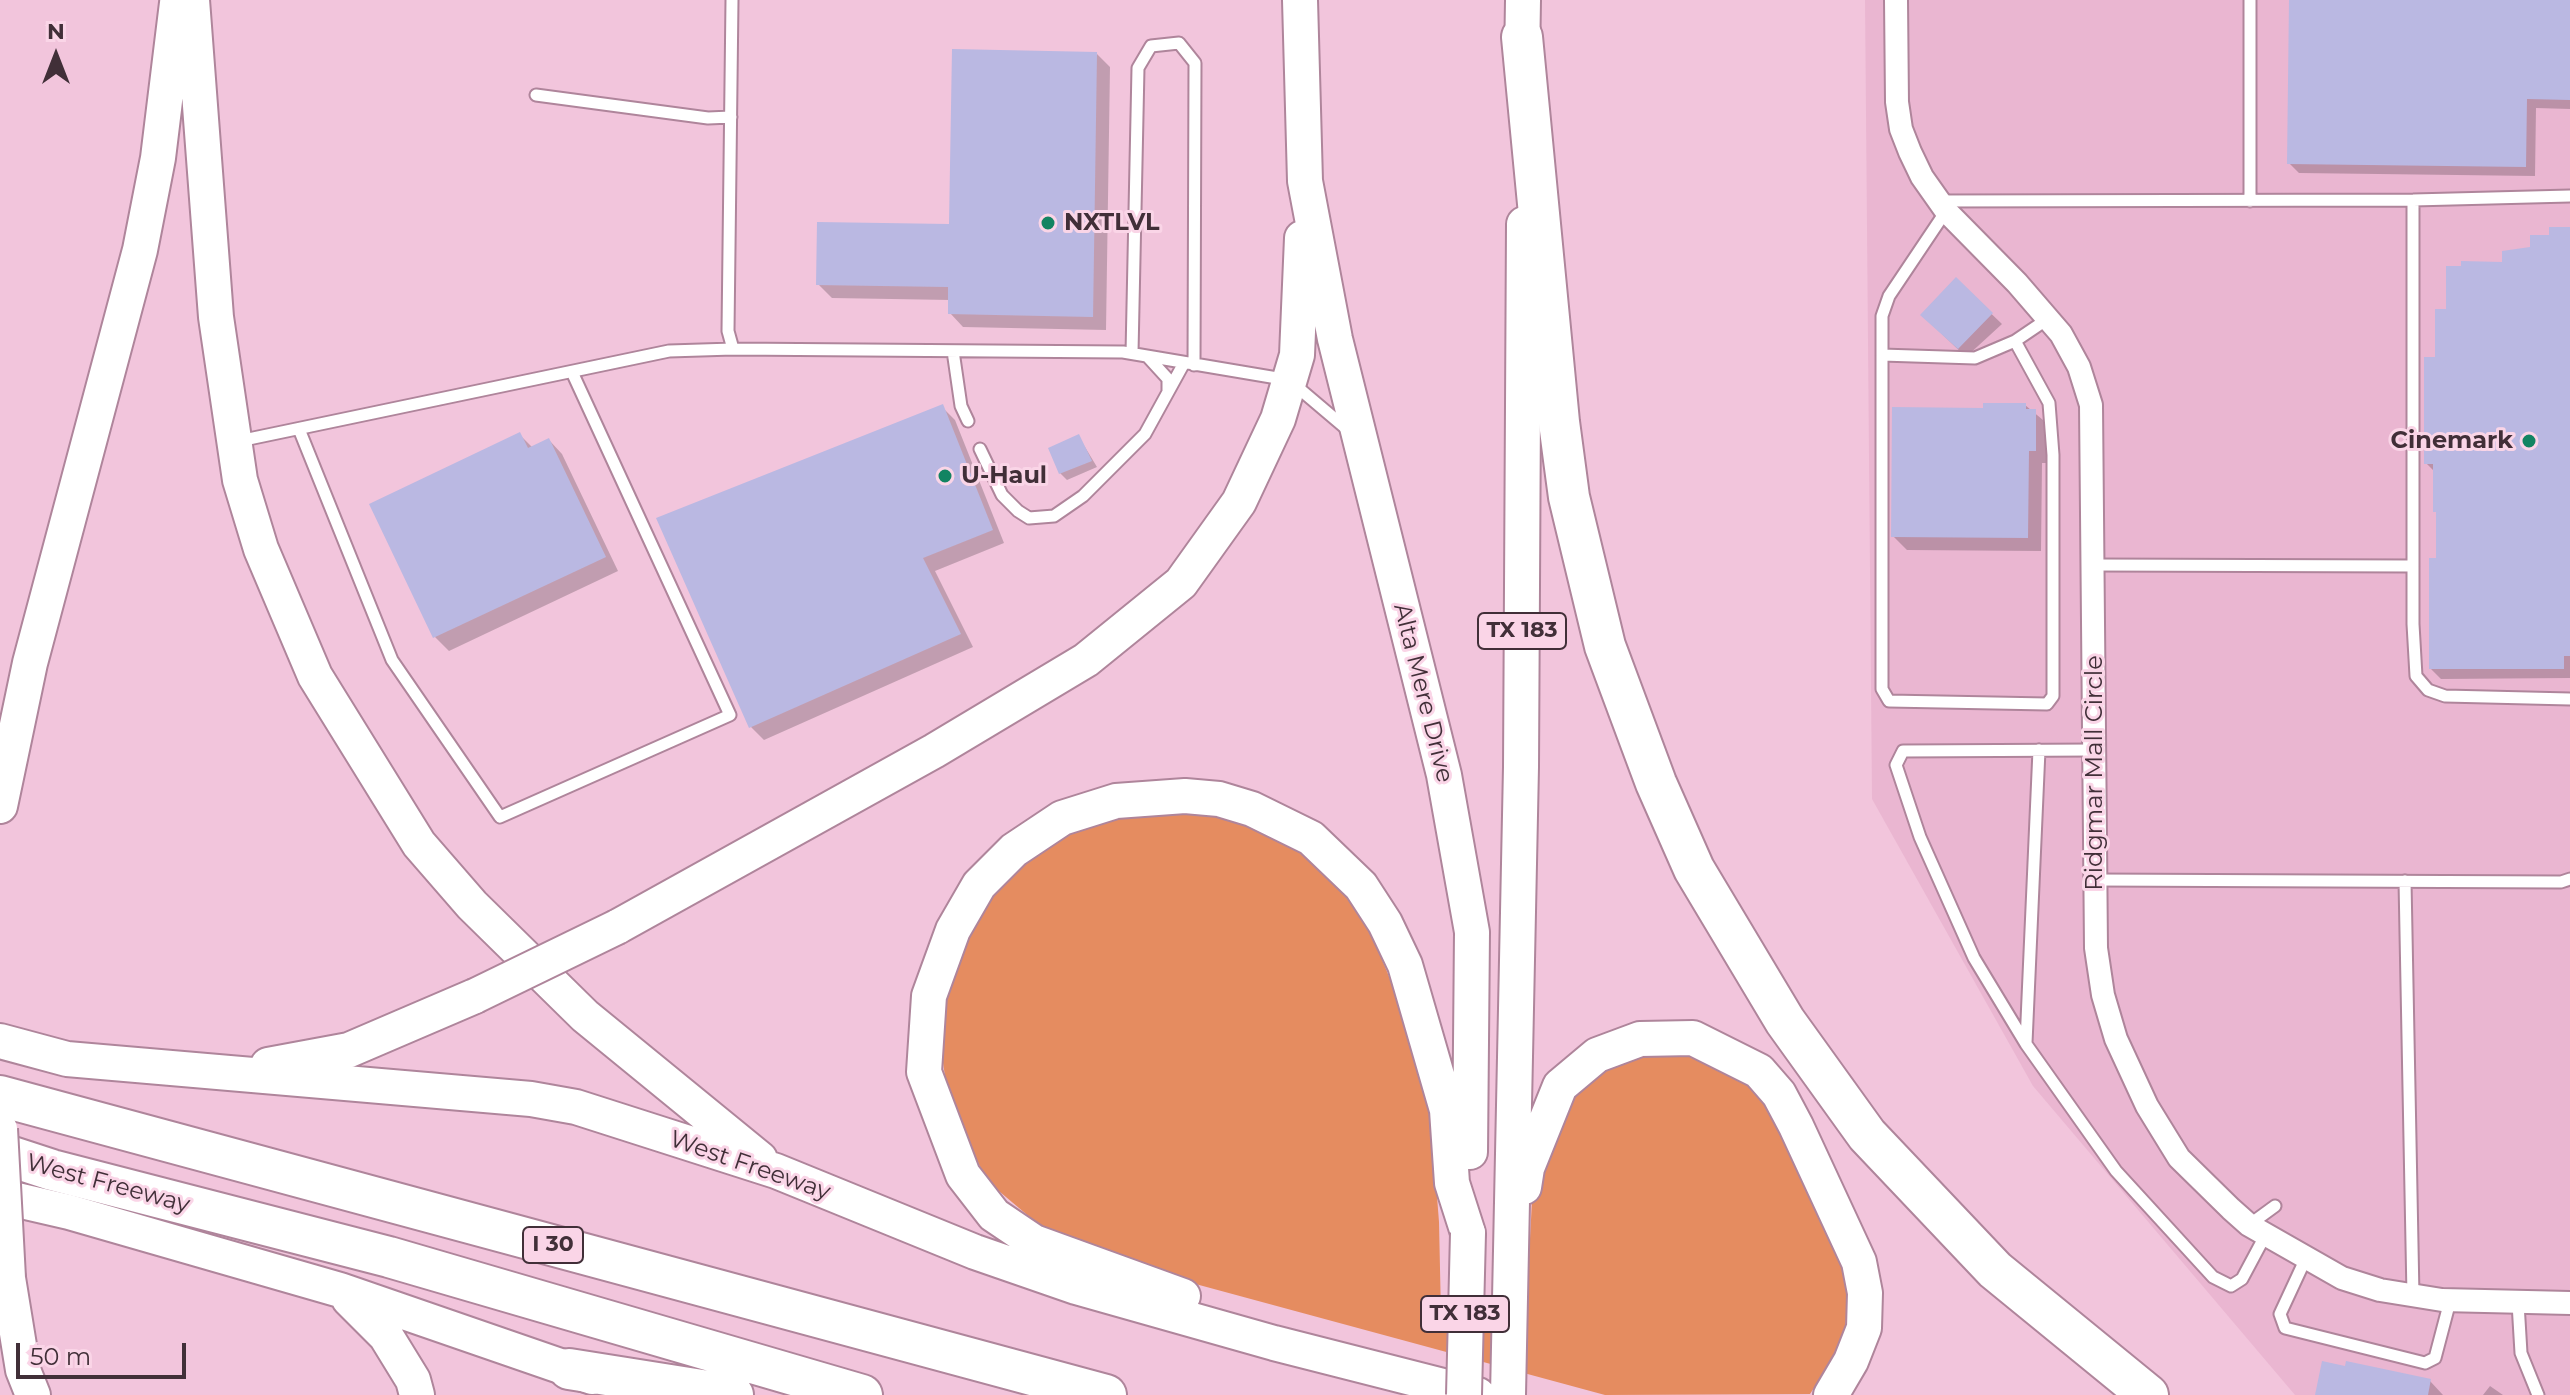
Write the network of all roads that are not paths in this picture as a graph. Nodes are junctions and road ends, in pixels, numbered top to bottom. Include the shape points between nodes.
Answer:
1 (177, 0) edge
2 (192, 0) edge
3 (732, 0) edge
4 (1300, 0) edge
5 (1896, 0) edge
6 (2250, 0) edge
7 (1523, 18) edge
8 (536, 95) dead end
9 (731, 117) junction
10 (1305, 181) junction
11 (2570, 196) edge
12 (2413, 200) junction
13 (2250, 201) junction
14 (1942, 206) junction
15 (2049, 318) junction
16 (2015, 341) junction
17 (733, 349) junction
18 (953, 351) junction
19 (1132, 353) junction
20 (1882, 355) junction
21 (1146, 356) junction
22 (1189, 364) junction
23 (572, 372) junction
24 (1289, 380) junction
25 (1168, 391) junction
26 (968, 421) dead end
27 (299, 429) junction
28 (1362, 441) junction
29 (235, 442) junction
30 (980, 449) dead end
31 (2094, 565) junction
32 (2413, 566) junction
33 (2570, 699) edge
34 (2039, 750) junction
35 (2094, 750) junction
36 (0, 806) edge
37 (2570, 879) edge
38 (2095, 880) junction
39 (2405, 881) junction
40 (0, 1041) edge
41 (2026, 1044) junction
42 (227, 1073) junction
43 (0, 1096) edge
44 (0, 1129) edge
45 (0, 1153) edge
46 (776, 1171) junction
47 (0, 1196) edge
48 (2275, 1206) dead end
49 (2257, 1230) junction
50 (1468, 1233) junction
51 (2306, 1258) junction
52 (1510, 1263) junction
53 (340, 1290) junction
54 (2413, 1296) junction
55 (2450, 1301) junction
56 (2518, 1303) junction
57 (2570, 1303) edge
58 (1274, 1343) junction
59 (569, 1369) junction
60 (33, 1395) edge
61 (417, 1395) edge
62 (640, 1395) edge
63 (733, 1395) edge
64 (862, 1395) edge
65 (1106, 1395) edge
66 (1464, 1395) edge
67 (1478, 1395) edge
68 (1508, 1395) edge
69 (1831, 1395) edge
70 (2148, 1395) edge
71 (2538, 1395) edge

1 - 36 main road via 158,158 140,250 30,663
2 - 29 main road via 216,317
3 - 9 lane
4 - 10 main road, Alta Mere Drive / TX 183
5 - 14 street, Ridgmar Mall Circle via 1901,129 1922,177
6 - 13 lane
7 - 52 main road, TX 183 via 1526,396
7 - 70 highway via 1569,497 1605,646 1694,869 1785,1021 1867,1135 1995,1270
8 - 9 lane
9 - 17 lane via 728,331
10 - 24 main road via 1297,355
10 - 28 main road, Alta Mere Drive / TX 183 via 1335,339
11 - 12 lane
12 - 13 lane
12 - 32 lane
13 - 14 lane
14 - 15 street, Ridgmar Mall Circle
14 - 20 lane via 1889,296 1882,316
15 - 16 lane
15 - 31 street, Ridgmar Mall Circle via 2072,350 2091,405
16 - 20 lane via 1975,358
16 - 20 lane via 2049,403 2053,696 2047,704 1889,701 1882,689
17 - 18 lane
17 - 23 lane via 669,351
18 - 19 lane
18 - 26 lane
19 - 21 lane
19 - 22 lane via 1138,68 1151,46 1179,43 1195,63
21 - 22 lane
21 - 25 lane via 1168,379
22 - 24 lane
22 - 25 lane
23 - 27 lane
23 - 27 lane via 730,715 500,817 392,660
24 - 28 lane
24 - 42 main road, bridge via 1278,419 1232,513 1181,583 1118,637 934,751 617,927 349,1050
25 - 30 lane via 1145,434 1119,464 1054,516 1029,518 1002,495
27 - 29 lane
28 - 50 main road, Alta Mere Drive / TX 183 via 1444,775 1472,932
29 - 46 main road via 240,480 261,549 315,676 419,844 472,905 585,1016
31 - 32 lane
31 - 35 street, Ridgmar Mall Circle
32 - 33 lane via 2413,666 2424,688 2454,697
34 - 35 lane
34 - 41 lane
34 - 41 lane via 1903,751 1896,765 1920,837 1974,958
35 - 38 street, Ridgmar Mall Circle
37 - 39 lane
38 - 39 lane
38 - 49 street, Ridgmar Mall Circle via 2100,979 2126,1062 2179,1158
39 - 54 lane
40 - 42 main road, West Freeway via 67,1059
41 - 49 lane via 2116,1171 2213,1277 2231,1286 2242,1279
42 - 46 main road, West Freeway via 576,1107
43 - 65 highway, I 30
44 - 60 main road, bridge via 8,1278 23,1370
45 - 64 highway, West Freeway / I 30 via 389,1257
46 - 58 main road, West Freeway via 1076,1287
47 - 53 main road, West Freeway
48 - 49 lane
49 - 51 street, Ridgmar Mall Circle
50 - 58 main road via 1452,1183 1447,1110 1405,965 1361,886 1311,838 1219,799 1116,801 1062,818 1014,850 979,885 953,930 929,996 924,1072 943,1128 963,1175 994,1215 1034,1242 1232,1313
50 - 66 main road, Alta Mere Drive / TX 183, bridge
51 - 54 street, Ridgmar Mall Circle via 2342,1278
51 - 55 lane via 2280,1314 2285,1328 2425,1363 2435,1358
52 - 68 main road, TX 183
52 - 69 main road via 1527,1168 1560,1086 1597,1055 1640,1039 1693,1038 1759,1071 1779,1094 1859,1262 1864,1328
53 - 59 main road, West Freeway
53 - 61 main road via 386,1336
54 - 55 street, Ridgmar Mall Circle
55 - 56 street, Ridgmar Mall Circle
56 - 57 street, Ridgmar Mall Circle
56 - 71 lane via 2521,1353
58 - 67 main road, West Freeway
59 - 62 main road, West Freeway
59 - 63 highway

